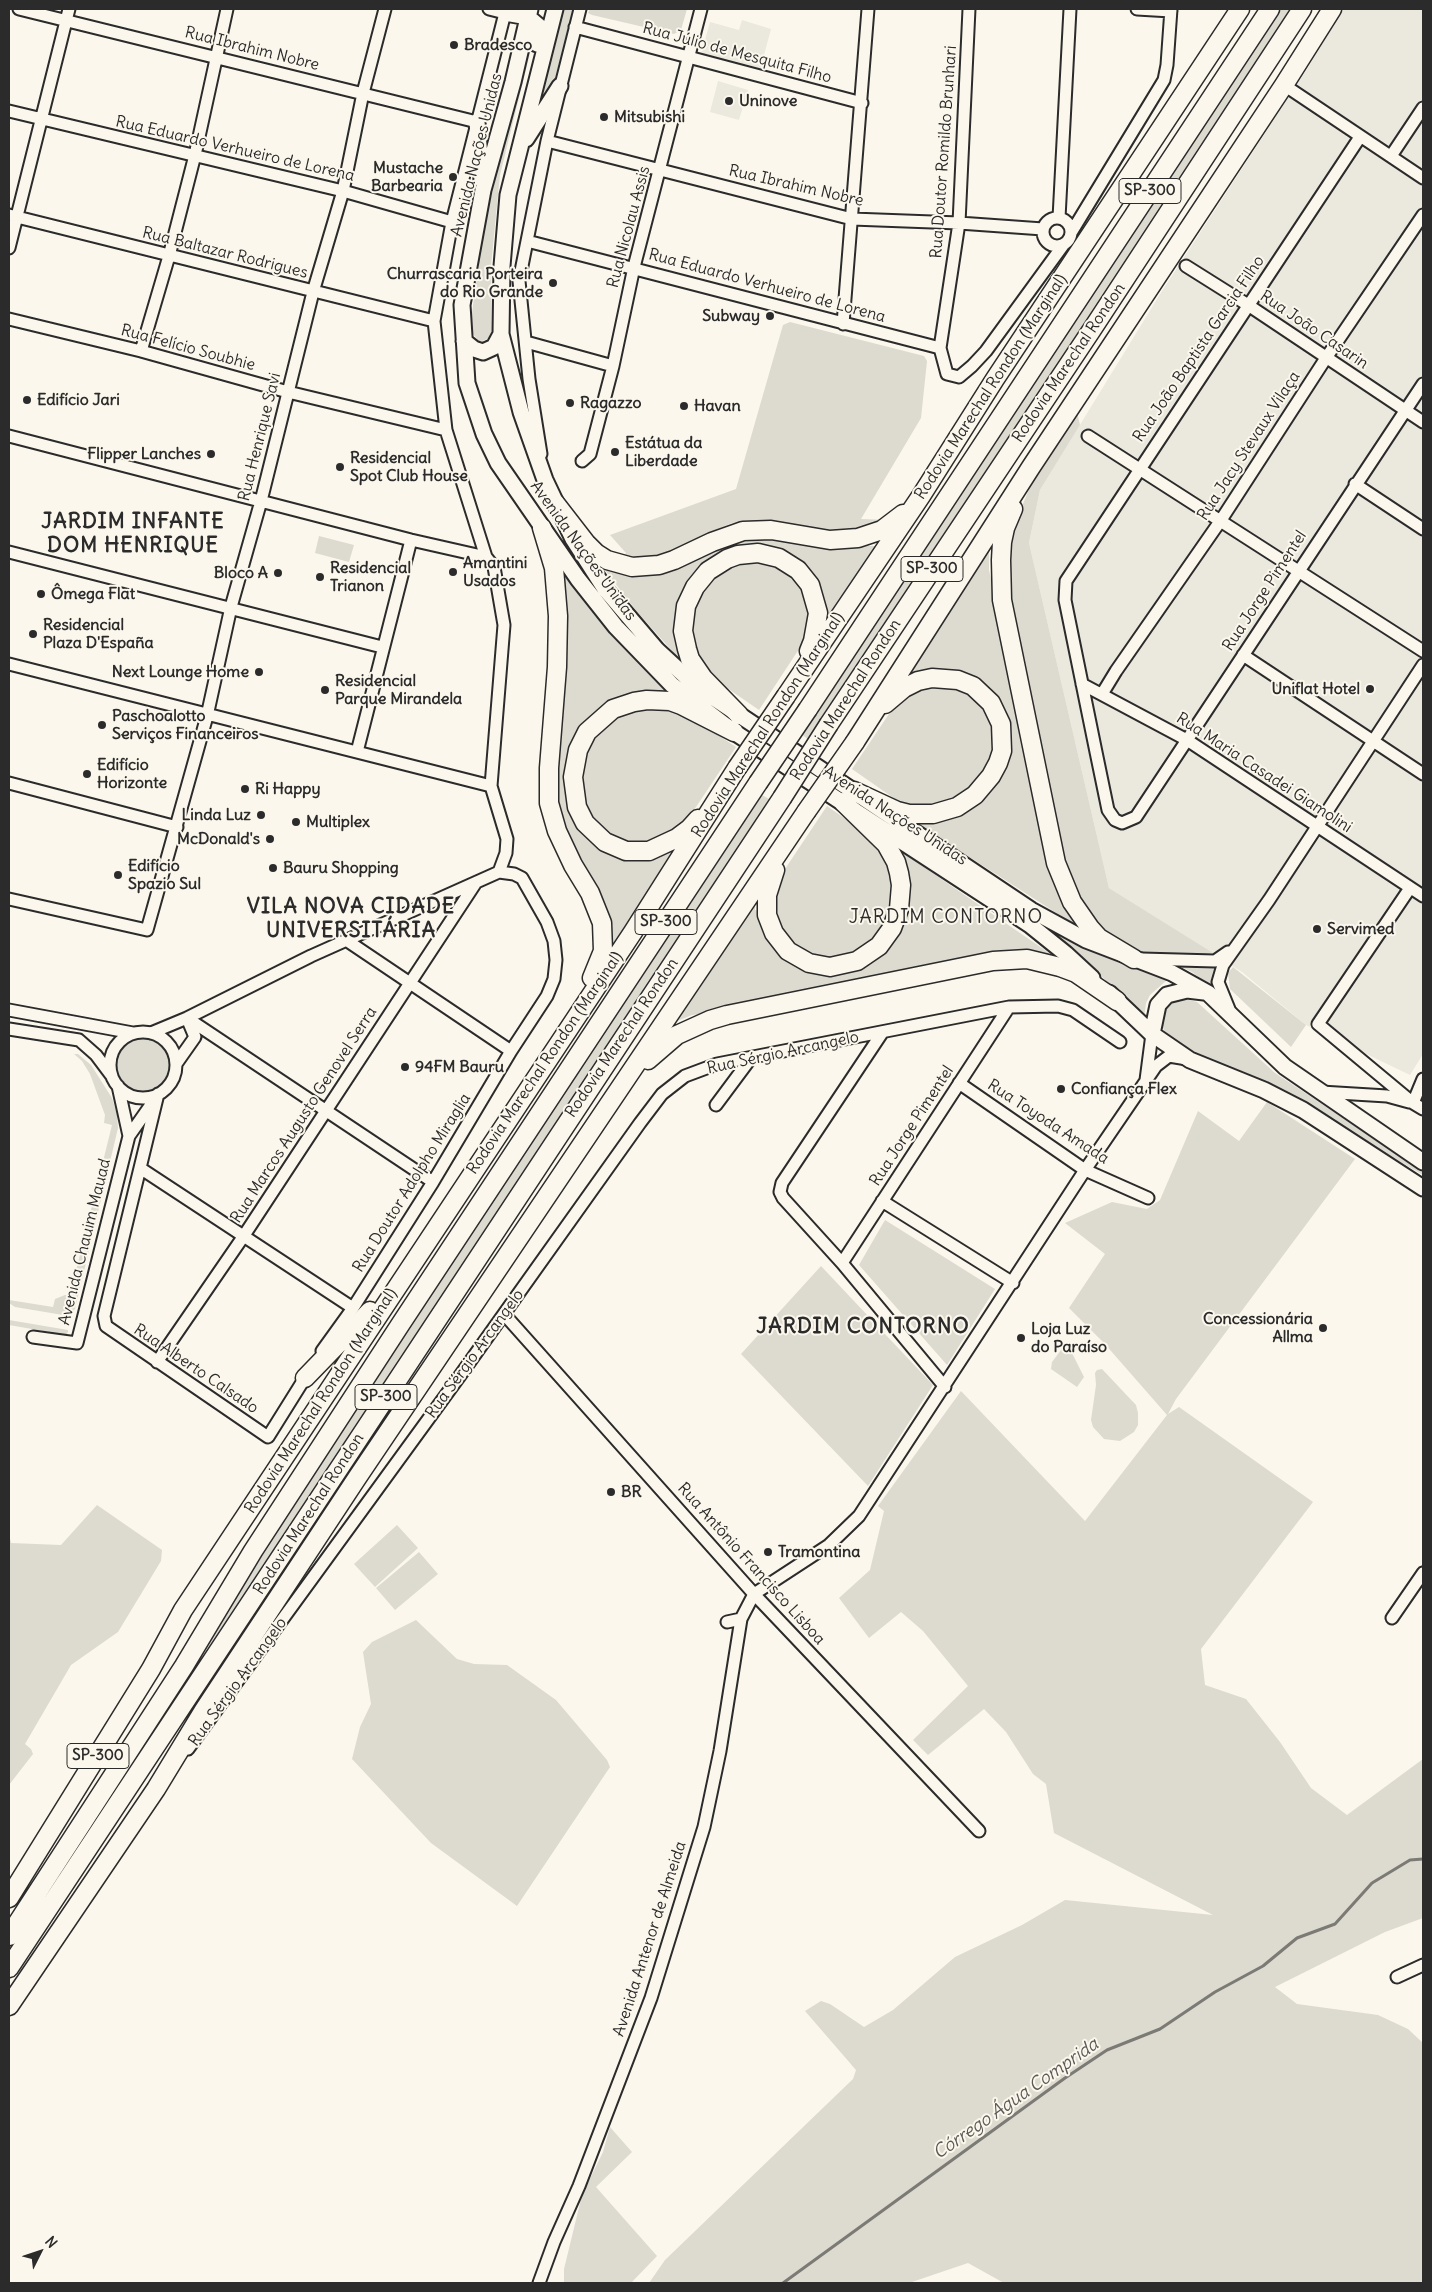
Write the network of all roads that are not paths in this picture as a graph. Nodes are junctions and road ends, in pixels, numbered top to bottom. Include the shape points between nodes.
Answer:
1 (19, 9) edge
2 (69, 9) edge
3 (227, 9) edge
4 (385, 9) edge
5 (490, 9) edge
6 (555, 9) edge
7 (580, 9) edge
8 (701, 9) edge
9 (868, 9) edge
10 (969, 9) edge
11 (1070, 9) edge
12 (1137, 9) edge
13 (1240, 9) edge
14 (1270, 9) edge
15 (1302, 9) edge
16 (1332, 9) edge
17 (1171, 10) edge
18 (505, 11) edge
19 (529, 13) edge
20 (66, 20) junction
21 (575, 27) junction
22 (690, 56) junction
23 (215, 57) junction
24 (1284, 85) junction
25 (560, 86) junction
26 (534, 88) junction
27 (363, 93) junction
28 (862, 103) junction
29 (1423, 108) edge
30 (9, 111) edge
31 (40, 120) junction
32 (477, 122) junction
33 (1360, 137) junction
34 (546, 141) junction
35 (520, 149) junction
36 (194, 155) junction
37 (1390, 156) junction
38 (660, 170) junction
39 (1423, 178) edge
40 (483, 190) junction
41 (343, 191) junction
42 (1084, 210) junction
43 (1423, 215) edge
44 (13, 216) edge
45 (852, 219) junction
46 (1062, 219) junction
47 (452, 222) junction
48 (958, 223) junction
49 (1043, 230) junction
50 (1071, 233) junction
51 (527, 241) junction
52 (1064, 244) junction
53 (1050, 245) junction
54 (9, 248) edge
55 (169, 256) junction
56 (1050, 261) junction
57 (1186, 266) dead end
58 (634, 268) junction
59 (313, 292) junction
60 (1248, 305) junction
61 (9, 319) edge
62 (434, 321) junction
63 (843, 324) junction
64 (502, 334) junction
65 (464, 341) junction
66 (526, 342) junction
67 (940, 348) junction
68 (141, 351) junction
69 (1326, 358) junction
70 (613, 366) junction
71 (1423, 384) edge
72 (288, 392) junction
73 (1405, 410) junction
74 (1423, 422) edge
75 (446, 430) junction
76 (9, 436) edge
77 (1088, 436) dead end
78 (586, 457) dead end
79 (1031, 467) junction
80 (1140, 468) junction
81 (545, 480) junction
82 (1355, 484) junction
83 (921, 496) junction
84 (261, 501) junction
85 (555, 502) junction
86 (1221, 520) junction
87 (542, 528) junction
88 (1423, 529) edge
89 (410, 540) junction
90 (9, 552) edge
91 (486, 557) junction
92 (1299, 570) junction
93 (231, 607) junction
94 (382, 647) junction
95 (1423, 651) edge
96 (1243, 654) junction
97 (9, 664) edge
98 (1423, 665) edge
99 (1082, 684) junction
100 (787, 694) junction
101 (1102, 694) junction
102 (739, 714) junction
103 (207, 716) junction
104 (734, 732) junction
105 (858, 736) junction
106 (1187, 740) junction
107 (1374, 741) junction
108 (357, 752) junction
109 (1423, 774) edge
110 (9, 783) edge
111 (491, 786) junction
112 (724, 788) junction
113 (849, 796) junction
114 (177, 827) junction
115 (1317, 827) junction
116 (794, 830) junction
117 (499, 872) junction
118 (475, 884) junction
119 (1410, 888) junction
120 (1423, 896) edge
121 (9, 899) edge
122 (346, 940) junction
123 (1236, 946) junction
124 (1134, 960) junction
125 (410, 985) junction
126 (1208, 993) junction
127 (1117, 1001) junction
128 (1009, 1007) junction
129 (9, 1010) edge
130 (187, 1018) junction
131 (1235, 1019) junction
132 (9, 1028) edge
133 (568, 1028) junction
134 (133, 1033) junction
135 (151, 1033) junction
136 (882, 1033) junction
137 (1152, 1034) junction
138 (1120, 1042) dead end
139 (511, 1051) junction
140 (751, 1058) junction
141 (1190, 1060) junction
142 (176, 1064) junction
143 (1423, 1080) edge
144 (1146, 1081) junction
145 (116, 1082) junction
146 (959, 1083) junction
147 (620, 1089) junction
148 (1320, 1092) junction
149 (158, 1094) junction
150 (1413, 1103) junction
151 (716, 1105) dead end
152 (1423, 1109) edge
153 (327, 1111) junction
154 (129, 1136) junction
155 (1423, 1162) edge
156 (140, 1168) junction
157 (1085, 1170) junction
158 (433, 1182) junction
159 (1423, 1188) edge
160 (1148, 1198) dead end
161 (882, 1201) junction
162 (243, 1237) junction
163 (842, 1263) junction
164 (400, 1280) junction
165 (1013, 1283) junction
166 (353, 1308) junction
167 (504, 1314) junction
168 (34, 1337) dead end
169 (157, 1362) junction
170 (305, 1378) junction
171 (945, 1387) junction
172 (268, 1436) joint
173 (1423, 1572) edge
174 (754, 1594) junction
175 (1392, 1618) dead end
176 (741, 1619) junction
177 (726, 1622) dead end
178 (156, 1789) junction
179 (979, 1831) dead end
180 (9, 1898) edge
181 (9, 1936) edge
182 (1423, 1966) edge
183 (9, 1968) edge
184 (1397, 1977) dead end
185 (9, 2006) edge
186 (540, 2282) edge

1 - 20 street, Rua Ibrahim Nobre
2 - 20 street
3 - 23 street
4 - 27 street, Rua Henrique Savi
5 - 18 street
6 - 26 main road, Avenida Nações Unidas
7 - 21 street, Avenida Nações Unidas
8 - 22 street, Rua Nicolau Assis
9 - 28 street
10 - 48 street, Rua Doutor Romildo Brunhari
11 - 46 street
12 - 17 street
13 - 83 highway, Rodovia Marechal Rondon (Marginal)
14 - 181 highway, Rodovia Marechal Rondon / SP-300, bridge via 400,1325
15 - 183 highway, Rodovia Marechal Rondon / SP-300, bridge
16 - 24 highway
17 - 42 street via 1164,80
18 - 19 main road
18 - 32 street, Avenida Nações Unidas
19 - 26 main road via 541,28 528,79
19 - 40 main road, Avenida Nações Unidas
20 - 23 street, Rua Ibrahim Nobre
20 - 31 street
21 - 22 street, Rua Júlio de Mesquita Filho
21 - 25 street, Avenida Nações Unidas
22 - 28 street, Rua Júlio de Mesquita Filho
22 - 38 street, Rua Nicolau Assis
23 - 27 street, Rua Ibrahim Nobre
23 - 36 street
24 - 33 street
24 - 79 highway
25 - 34 street, Avenida Nações Unidas
25 - 35 main road
26 - 35 main road, Avenida Nações Unidas
27 - 32 street, Rua Ibrahim Nobre
27 - 41 street, Rua Henrique Savi
28 - 45 street
29 - 37 street
30 - 31 street, Rua Eduardo Verhueiro de Lorena
31 - 36 street, Rua Eduardo Verhueiro de Lorena
31 - 44 street
32 - 40 main road
32 - 47 street, Avenida Nações Unidas
33 - 37 street
33 - 60 street, Rua João Baptista Garcia Filho
34 - 38 street, Rua Ibrahim Nobre
34 - 51 street, Avenida Nações Unidas
35 - 64 main road, Avenida Nações Unidas via 508,195 502,266
36 - 41 street, Rua Eduardo Verhueiro de Lorena
36 - 55 street
37 - 39 street
38 - 45 street, Rua Ibrahim Nobre
38 - 58 street, Rua Nicolau Assis
40 - 65 main road, Avenida Nações Unidas via 462,305
41 - 47 street, Rua Eduardo Verhueiro de Lorena
41 - 59 street, Rua Henrique Savi
42 - 46 street
42 - 50 street
43 - 69 street, Rua Jacy Stevaux Vilaça
44 - 54 street
44 - 55 street, Rua Baltazar Rodrigues
45 - 48 street, Rua Ibrahim Nobre
45 - 63 street
46 - 49 street via 1048,220
46 - 50 street via 1069,224
47 - 62 street, Avenida Nações Unidas
48 - 49 street, Rua Ibrahim Nobre
48 - 67 street, Rua Doutor Romildo Brunhari
49 - 53 street
50 - 52 street
51 - 58 street, Rua Eduardo Verhueiro de Lorena
51 - 66 street, Avenida Nações Unidas via 519,281
52 - 53 street
52 - 56 street, Rua Doutor Romildo Brunhari
53 - 56 street
55 - 59 street, Rua Baltazar Rodrigues
55 - 68 street
56 - 67 street, Rua Doutor Romildo Brunhari via 986,350 959,377 947,374
57 - 60 street, Rua João Casarin
58 - 63 street, Rua Eduardo Verhueiro de Lorena
58 - 70 street, Rua Nicolau Assis
59 - 62 street, Rua Baltazar Rodrigues
59 - 72 street, Rua Henrique Savi
60 - 69 street, Rua João Casarin
60 - 80 street, Rua João Baptista Garcia Filho
61 - 68 street, Rua Felício Soubhie
62 - 75 street, Avenida Nações Unidas
63 - 67 street, Rua Eduardo Verhueiro de Lorena
64 - 65 main road via 494,347 483,352
64 - 81 main road, Avenida Nações Unidas via 523,420
65 - 87 main road, Avenida Nações Unidas via 467,383 484,434 498,463
66 - 70 street
66 - 81 street, Avenida Nações Unidas
68 - 72 street, Rua Felício Soubhie
69 - 73 street, Rua João Casarin
69 - 86 street, Rua Jacy Stevaux Vilaça
70 - 78 street, Rua Nicolau Assis
71 - 73 street, Rua Jorge Pimentel
72 - 75 street, Rua Felício Soubhie
72 - 84 street, Rua Henrique Savi
73 - 74 street, Rua João Casarin
73 - 82 street, Rua Jorge Pimentel
75 - 91 street, Avenida Nações Unidas
76 - 84 street
77 - 80 street
79 - 105 highway
79 - 124 highway via 1005,528 1001,578 1006,620 1051,844 1059,872 1077,912 1099,938
80 - 86 street
80 - 99 street, Rua João Baptista Garcia Filho via 1066,581 1065,600
81 - 85 main road, Avenida Nações Unidas
82 - 88 street
82 - 92 street, Rua Jorge Pimentel
83 - 85 highway via 891,524 858,538 830,540 771,530 743,531 674,560 639,567 619,564 596,553
83 - 100 highway, Rodovia Marechal Rondon (Marginal)
84 - 89 street
84 - 93 street, Rua Henrique Savi
85 - 102 main road, Avenida Nações Unidas via 573,539 605,589 642,634 696,686
86 - 92 street
86 - 101 street, Rua Jacy Stevaux Vilaça
87 - 104 main road, Avenida Nações Unidas via 616,627 672,684
87 - 133 highway via 554,568 558,616 549,803 557,831 597,907 604,939 598,967
89 - 91 street
89 - 94 street
90 - 93 street
91 - 111 street, Avenida Nações Unidas via 494,567 504,625
92 - 95 street
92 - 96 street, Rua Jorge Pimentel
93 - 94 street
93 - 103 street, Rua Henrique Savi
94 - 108 street
96 - 106 street, Rua Jorge Pimentel
96 - 107 street
97 - 103 street
98 - 107 street
99 - 101 street, Rua Maria Casadei Giamolini
99 - 106 street, Rua Jorge Pimentel via 1108,810 1114,820 1122,823 1136,817
100 - 102 highway via 813,641 818,622 817,604 810,585 798,570 769,555 747,554 727,558 708,571 694,587 686,606 684,631 687,649 696,669
100 - 112 highway, Rodovia Marechal Rondon (Marginal), bridge
101 - 106 street, Rua Maria Casadei Giamolini
102 - 113 main road, Avenida Nações Unidas
103 - 108 street
103 - 114 street, Rua Henrique Savi
104 - 112 highway via 670,701 634,702 613,709 594,725 581,742 573,768 575,798 585,823 605,842 626,851 649,851 677,838 689,829
104 - 113 main road, Avenida Nações Unidas
105 - 113 highway via 890,698 904,688 918,682 945,678 973,686 991,703 1001,724 1002,751 991,776 975,795 957,807 941,812 909,814
105 - 116 highway, bridge
106 - 115 street, Rua Maria Casadei Giamolini
107 - 109 street
107 - 115 street
108 - 111 street
110 - 114 street
111 - 117 street, Avenida Nações Unidas via 507,840
112 - 133 highway, Rodovia Marechal Rondon (Marginal)
113 - 116 highway via 886,844 896,862 902,885 899,909 892,928 879,946 865,957 839,966 814,964 788,951 774,933 767,915 767,895
113 - 124 main road, Avenida Nações Unidas via 1031,910 1086,940
113 - 127 main road, Avenida Nações Unidas via 1030,925
114 - 121 street, Rua Henrique Savi via 147,930
115 - 119 street, Rua Maria Casadei Giamolini
115 - 123 street
116 - 147 highway
117 - 118 street
117 - 139 street, Rua Doutor Adolpho Miraglia via 522,878 547,922 556,960 554,979 546,996
118 - 122 street
118 - 125 street, Rua Marcos Augusto Genovel Serra
119 - 120 street, Rua Maria Casadei Giamolini
119 - 150 street via 1318,1024
122 - 125 street
122 - 130 street
123 - 124 street via 1215,961
123 - 131 street via 1220,971 1218,982
124 - 126 main road, Avenida Nações Unidas via 1172,974
125 - 139 street
125 - 153 street, Rua Marcos Augusto Genovel Serra
126 - 131 main road, Avenida Nações Unidas
126 - 137 main road via 1187,990 1166,995 1158,1005
127 - 137 main road, Avenida Nações Unidas
127 - 147 highway via 1076,973 1060,967 1027,959 993,961 710,1020 677,1035
128 - 136 street, Rua Sérgio Arcangelo
128 - 138 street, Rua Sérgio Arcangelo via 1058,1006 1073,1010
128 - 146 street, Rua Jorge Pimentel
129 - 134 street
130 - 135 street
130 - 142 street via 195,1036
130 - 153 street
131 - 148 main road, Avenida Nações Unidas via 1273,1057
132 - 145 street via 79,1040 96,1055
133 - 164 highway, Rodovia Marechal Rondon (Marginal)
134 - 135 street
134 - 145 street via 123,1038 111,1056 110,1066
135 - 142 street via 169,1044
136 - 140 street, Rua Sérgio Arcangelo
136 - 163 street via 782,1183 780,1192
137 - 141 main road, Avenida Nações Unidas
137 - 144 street
139 - 158 street, Rua Doutor Adolpho Miraglia
140 - 151 street
140 - 167 street, Rua Sérgio Arcangelo via 718,1064 685,1076 662,1094
141 - 144 street via 1169,1056 1156,1066
141 - 159 main road, Avenida Nações Unidas via 1264,1090 1302,1110
142 - 149 street via 172,1081
143 - 150 street
144 - 157 street
145 - 149 street via 127,1093 138,1097
145 - 154 street, Avenida Chauim Mauad
146 - 157 street, Rua Toyoda Amada
146 - 161 street, Rua Jorge Pimentel
147 - 178 highway via 335,1511
148 - 150 street via 1387,1096
148 - 155 main road, Avenida Nações Unidas
149 - 154 street, Avenida Chauim Mauad
149 - 156 street
150 - 152 street
153 - 158 street
153 - 162 street, Rua Marcos Augusto Genovel Serra
154 - 168 street, Avenida Chauim Mauad via 77,1343
156 - 162 street
156 - 169 street, Rua Alberto Calsado via 104,1316 106,1326
157 - 160 street, Rua Toyoda Amada
157 - 165 street
158 - 166 street, Rua Doutor Adolpho Miraglia
161 - 163 street, Rua Jorge Pimentel
161 - 165 street
162 - 166 street
162 - 169 street, Rua Marcos Augusto Genovel Serra
163 - 171 street
164 - 170 highway
164 - 180 highway, Rodovia Marechal Rondon (Marginal) / SP-300 via 184,1610
165 - 171 street
166 - 170 street, Rua Doutor Adolpho Miraglia
167 - 174 street, Rua Antônio Francisco Lisboa
167 - 178 street, Rua Sérgio Arcangelo via 204,1730
169 - 172 street, Rua Alberto Calsado
170 - 172 street, Rua Doutor Adolpho Miraglia
171 - 174 street via 859,1516 829,1545
173 - 175 street
174 - 176 street, Avenida Antenor de Almeida
174 - 179 street, Rua Antônio Francisco Lisboa
176 - 177 street
176 - 186 street, Avenida Antenor de Almeida via 704,1827 651,1998
178 - 185 highway, Rua Sérgio Arcangelo
182 - 184 street

